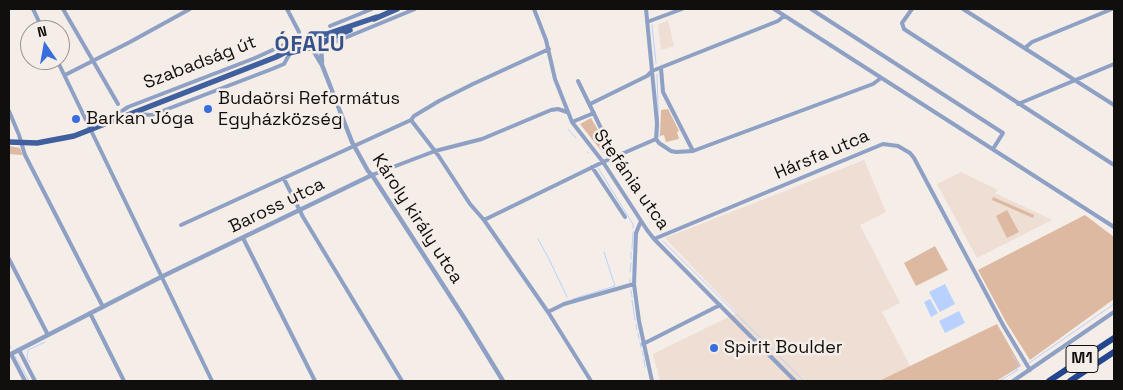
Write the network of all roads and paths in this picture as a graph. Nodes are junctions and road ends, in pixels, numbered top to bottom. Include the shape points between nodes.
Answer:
1 (63, 9) edge
2 (190, 9) edge
3 (287, 9) edge
4 (372, 9) edge
5 (396, 9) edge
6 (415, 9) edge
7 (534, 9) edge
8 (646, 9) edge
9 (682, 9) edge
10 (774, 9) edge
11 (811, 9) edge
12 (912, 9) edge
13 (963, 9) edge
14 (1112, 9) edge
15 (970, 10) edge
16 (784, 16) junction
17 (377, 17) junction
18 (647, 22) junction
19 (330, 26) dead end
20 (318, 34) junction
21 (306, 39) junction
22 (336, 42) dead end
23 (322, 45) junction
24 (1025, 48) junction
25 (311, 49) junction
26 (549, 49) junction
27 (289, 53) junction
28 (276, 56) junction
29 (94, 61) junction
30 (1114, 64) edge
31 (322, 65) junction
32 (660, 68) junction
33 (62, 70) edge
34 (652, 71) junction
35 (65, 75) junction
36 (881, 78) junction
37 (1076, 80) junction
38 (578, 81) dead end
39 (118, 104) dead end
40 (590, 104) junction
41 (1018, 104) junction
42 (1114, 105) edge
43 (9, 111) edge
44 (567, 112) junction
45 (594, 113) junction
46 (129, 115) junction
47 (116, 120) junction
48 (411, 120) junction
49 (572, 122) junction
50 (91, 130) junction
51 (656, 139) junction
52 (9, 142) edge
53 (20, 142) junction
54 (354, 147) junction
55 (993, 149) junction
56 (435, 151) junction
57 (693, 151) junction
58 (615, 157) junction
59 (603, 162) junction
60 (1114, 165) edge
61 (592, 167) junction
62 (372, 175) junction
63 (284, 179) junction
64 (300, 210) junction
65 (625, 217) dead end
66 (484, 220) junction
67 (641, 222) junction
68 (182, 225) dead end
69 (1114, 227) edge
70 (243, 238) junction
71 (654, 239) junction
72 (9, 259) edge
73 (161, 277) junction
74 (634, 284) junction
75 (720, 305) junction
76 (103, 307) junction
77 (548, 312) junction
78 (1114, 312) edge
79 (90, 313) junction
80 (48, 335) junction
81 (1114, 338) edge
82 (644, 344) junction
83 (19, 350) junction
84 (1114, 352) edge
85 (10, 354) edge
86 (1030, 370) junction
87 (24, 381) edge
88 (35, 381) edge
89 (124, 381) edge
90 (212, 381) edge
91 (315, 381) edge
92 (402, 381) edge
93 (503, 381) edge
94 (591, 381) edge
95 (652, 381) edge
96 (795, 381) edge
97 (1013, 381) edge
98 (1049, 381) edge
99 (1070, 381) edge

1 - 29 street
2 - 29 street
3 - 47 street, Szabadság út via 299,38 128,107
4 - 19 street
5 - 17 main road
6 - 22 street
7 - 26 street, Stefánia utca
8 - 18 street
9 - 18 street
10 - 16 street
11 - 55 street via 1002,133
12 - 41 street via 902,23 904,29
13 - 15 street
14 - 24 street via 1032,42
15 - 24 street
16 - 32 street
16 - 36 street
17 - 20 main road
17 - 23 main road via 328,39
18 - 34 street
20 - 21 main road via 311,34
20 - 23 main road
21 - 25 main road
21 - 28 main road, Szabadság út
23 - 25 main road
23 - 31 street, Károly király utca
24 - 37 street
25 - 27 main road, Szabadság út
25 - 31 street, Károly király utca
26 - 44 street, Stefánia utca
26 - 48 street via 439,101
27 - 28 main road, Szabadság út
27 - 46 street, Szabadság út via 284,64 272,69 152,115
28 - 46 main road, Szabadság út
29 - 35 street
29 - 39 street
30 - 37 street
31 - 54 street, Károly király utca
32 - 34 street
32 - 57 street via 663,92
33 - 35 street
34 - 40 street
34 - 51 street
35 - 50 street
36 - 55 street
36 - 57 street via 873,84
37 - 41 street
37 - 42 street
38 - 40 street
40 - 45 street
41 - 60 street
43 - 53 street
44 - 49 street, Stefánia utca
44 - 56 street, Baross utca via 551,110 482,139
45 - 49 street
45 - 58 street
46 - 47 main road, Szabadság út
47 - 50 main road, Szabadság út
48 - 54 street
48 - 56 street
49 - 59 street, Stefánia utca
50 - 53 main road, Szabadság út via 50,142
50 - 73 street
51 - 57 street via 671,151
51 - 58 street
52 - 53 main road, Szabadság út
53 - 76 street
54 - 62 street, Károly király utca
54 - 63 street
55 - 69 street
56 - 62 street, Baross utca
56 - 66 street
58 - 59 street
59 - 61 street
59 - 67 street, Stefánia utca
61 - 65 street
61 - 66 street
62 - 64 street, Baross utca
62 - 93 street, Károly király utca
63 - 64 street
63 - 68 street
64 - 70 street, Baross utca
64 - 92 street
66 - 77 street
67 - 71 street, Stefánia utca
67 - 74 street via 636,233
70 - 73 street, Baross utca
70 - 91 street
71 - 75 street, Stefánia utca
71 - 86 street, Hársfa utca via 883,144 898,146 914,158
72 - 80 street
73 - 76 street, Baross utca
73 - 90 street
74 - 77 street via 564,304
74 - 82 street
75 - 82 street
75 - 96 street, Stefánia utca
76 - 79 street, Baross utca
77 - 94 street
78 - 86 street
79 - 80 street, Baross utca
79 - 89 street
80 - 83 street, Baross utca
81 - 98 highway, M1
82 - 95 street
83 - 85 street, Baross utca
83 - 88 street
84 - 99 highway, M1
85 - 87 street
86 - 97 street

